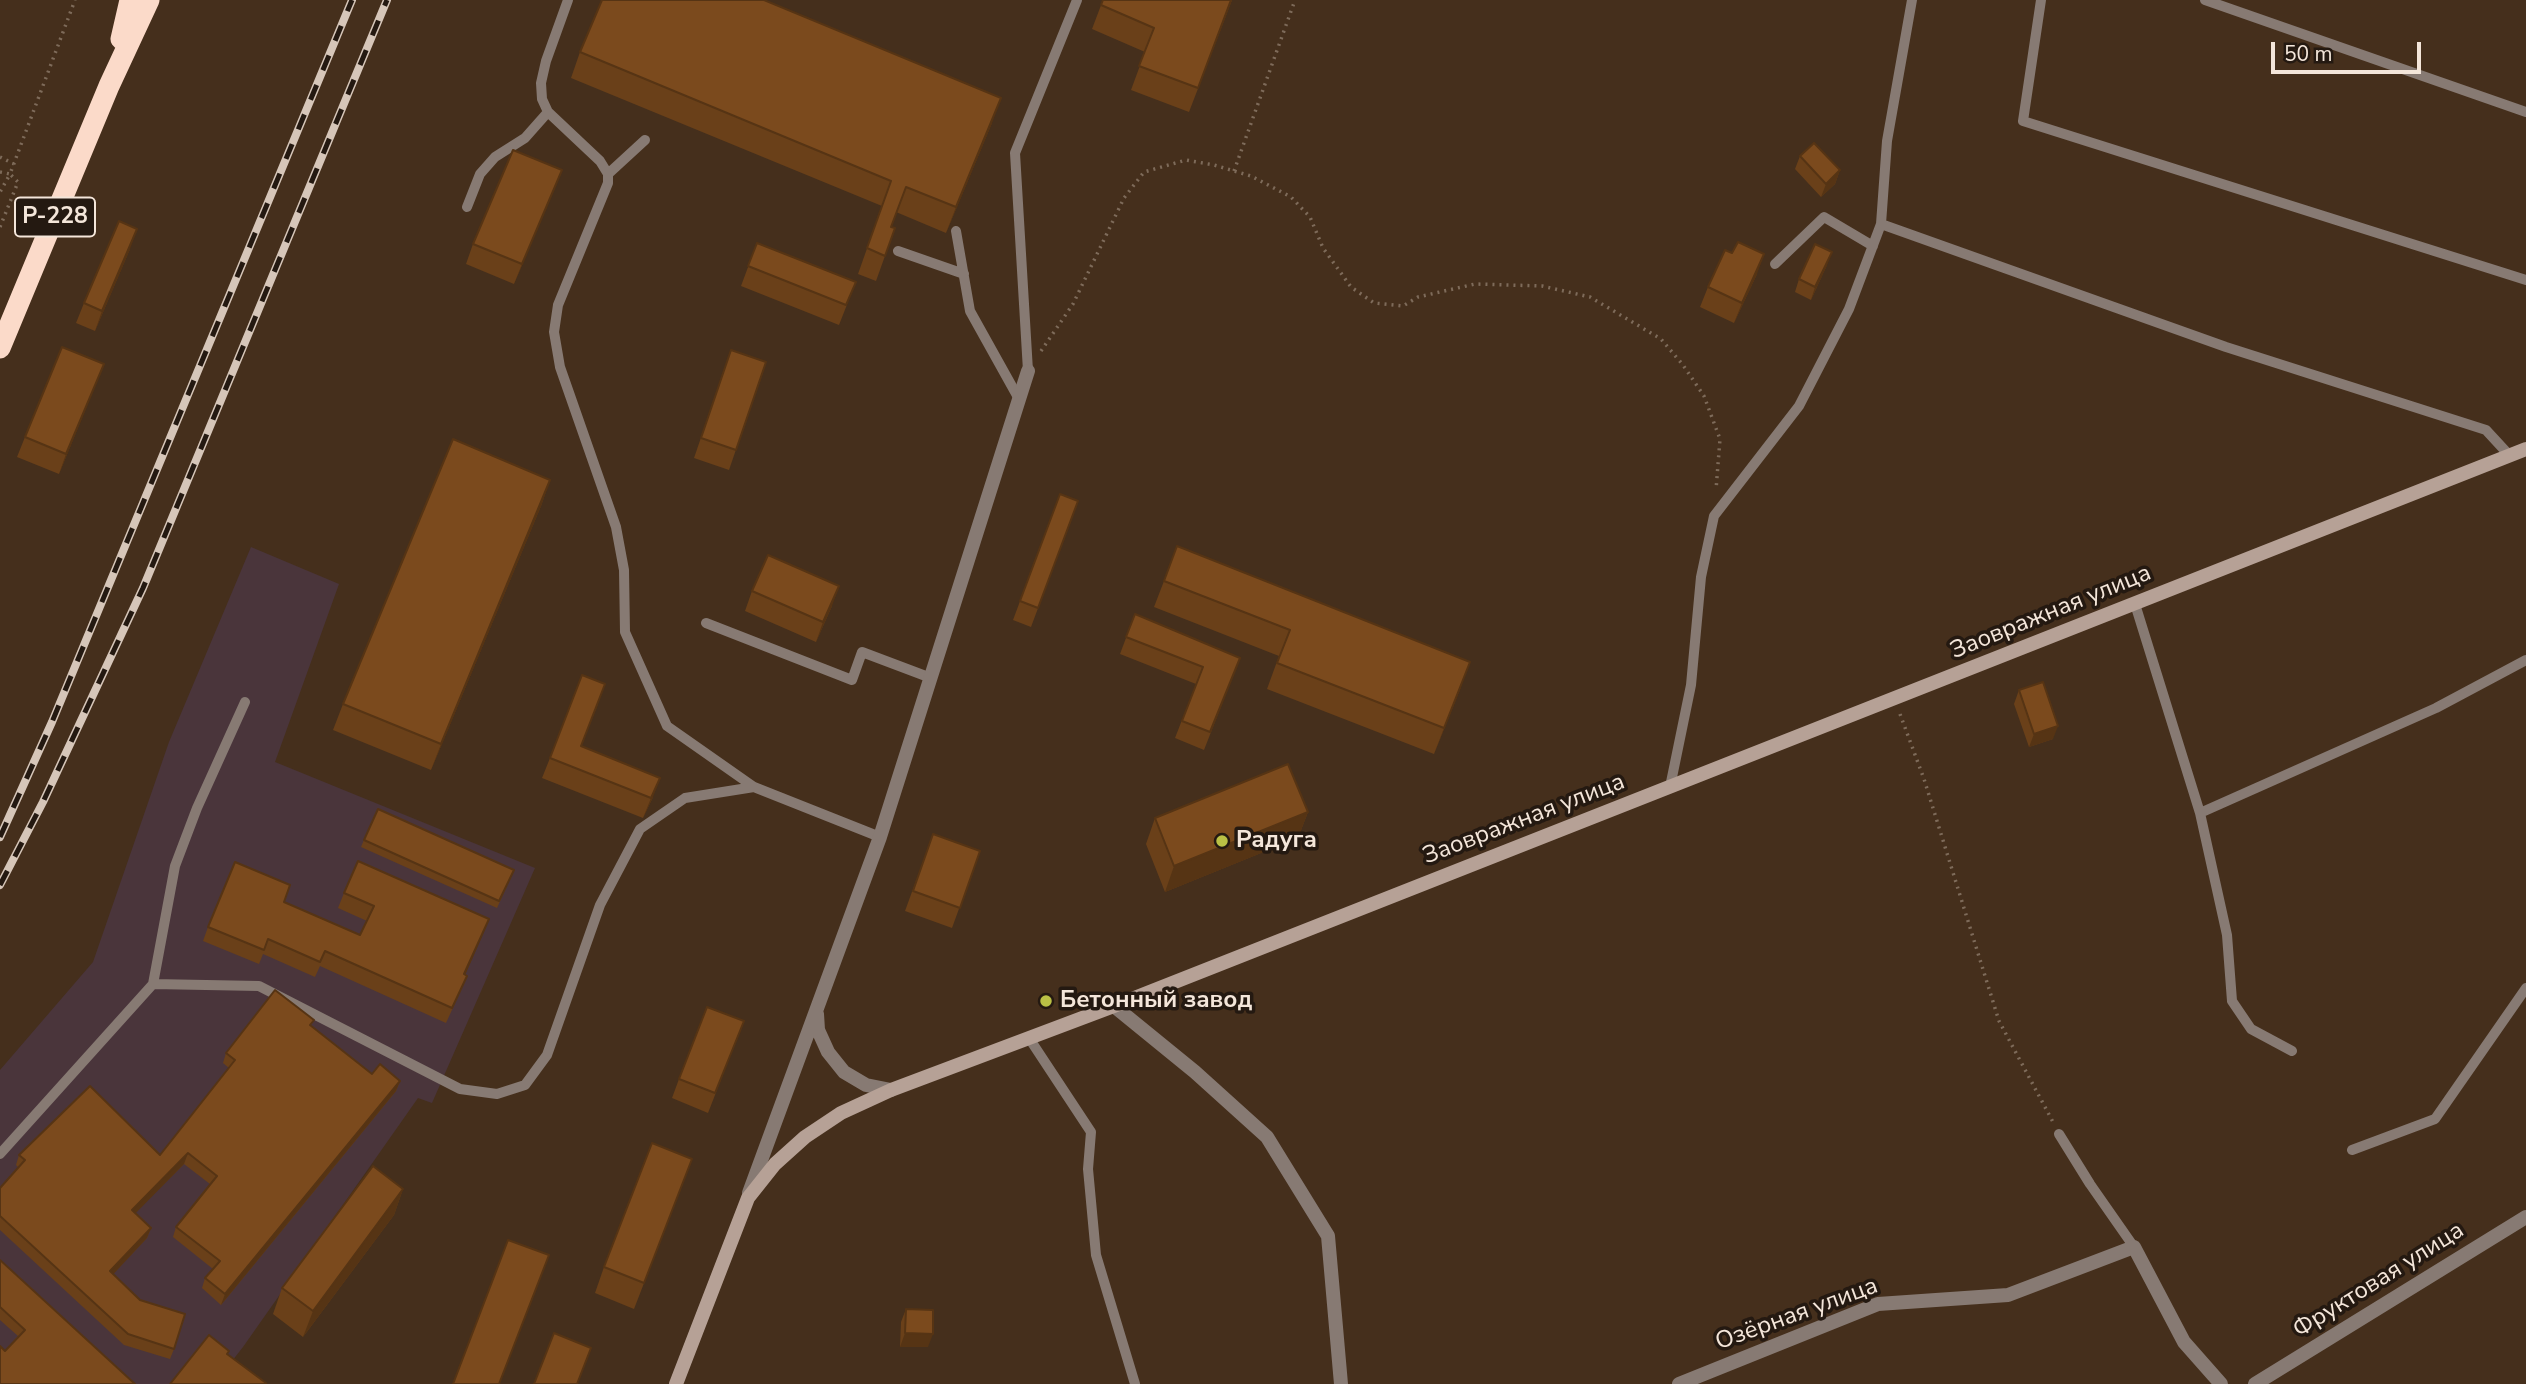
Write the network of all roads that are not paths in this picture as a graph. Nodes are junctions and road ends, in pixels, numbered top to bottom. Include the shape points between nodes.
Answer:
1 (131, 0) edge
2 (149, 0) edge
3 (568, 0) edge
4 (1077, 0) edge
5 (1912, 0) edge
6 (2041, 0) edge
7 (2205, 0) edge
8 (109, 86) junction
9 (548, 112) junction
10 (2526, 112) edge
11 (645, 140) dead end
12 (608, 174) junction
13 (467, 207) dead end
14 (1881, 225) junction
15 (956, 231) dead end
16 (1873, 246) junction
17 (898, 251) dead end
18 (1775, 264) dead end
19 (964, 274) junction
20 (2526, 280) edge
21 (0, 348) edge
22 (1028, 371) joint
23 (1019, 399) junction
24 (2526, 449) edge
25 (2510, 456) junction
26 (2135, 604) junction
27 (706, 623) dead end
28 (2526, 660) edge
29 (931, 678) junction
30 (245, 702) dead end
31 (754, 787) junction
32 (1670, 787) junction
33 (2200, 813) junction
34 (880, 837) junction
35 (153, 984) junction
36 (2526, 988) edge
37 (1114, 1006) junction
38 (817, 1009) junction
39 (1029, 1038) junction
40 (2291, 1051) dead end
41 (891, 1090) junction
42 (2059, 1134) road end
43 (2352, 1150) dead end
44 (0, 1154) edge
45 (747, 1198) junction
46 (2526, 1217) edge
47 (2134, 1247) junction
48 (676, 1384) edge
49 (1135, 1384) edge
50 (1341, 1384) edge
51 (1679, 1384) edge
52 (2221, 1384) edge
53 (2255, 1384) edge

1 - 8 highway, Р-228
2 - 8 highway, Р-228
3 - 9 lane via 541,83
4 - 22 lane via 1015,153
5 - 14 lane via 1887,141
6 - 20 lane via 2023,121
7 - 10 lane
8 - 21 highway, Р-228
9 - 12 lane
9 - 13 lane via 526,138 495,157 480,174
11 - 12 lane
12 - 31 lane via 558,305 554,332 560,367 616,527 624,570 625,632 667,726
14 - 16 lane
14 - 25 lane via 2226,347 2486,430
15 - 19 lane
16 - 18 lane via 1824,217
16 - 32 lane via 1849,309 1799,406 1714,516 1701,578 1691,685
17 - 19 lane
19 - 23 lane via 970,311
22 - 23 street
23 - 29 street
24 - 25 street, Заовражная улица
25 - 26 street, Заовражная улица
26 - 32 street, Заовражная улица
26 - 33 lane
27 - 29 lane via 852,680 862,652
28 - 33 lane via 2436,708
29 - 34 street
30 - 35 lane via 175,866
31 - 34 lane
31 - 35 lane via 685,798 640,829 600,905 547,1055 525,1085 497,1094 460,1089 259,986
32 - 37 street, Заовражная улица
33 - 40 lane via 2227,935 2232,1001 2251,1029
34 - 38 street
35 - 44 lane
36 - 43 lane via 2435,1119
37 - 39 street, Заовражная улица
37 - 50 street via 1267,1137 1328,1236
38 - 41 street via 818,1030 844,1072 866,1085
38 - 45 street
39 - 41 street, Заовражная улица
39 - 49 lane via 1091,1132 1088,1169 1096,1255
41 - 45 street, Заовражная улица via 841,1113 804,1137
42 - 47 lane
45 - 48 street, Заовражная улица
46 - 53 street, Фруктовая улица
47 - 51 street, Озёрная улица via 2008,1294 1878,1304
47 - 52 street via 2184,1342

